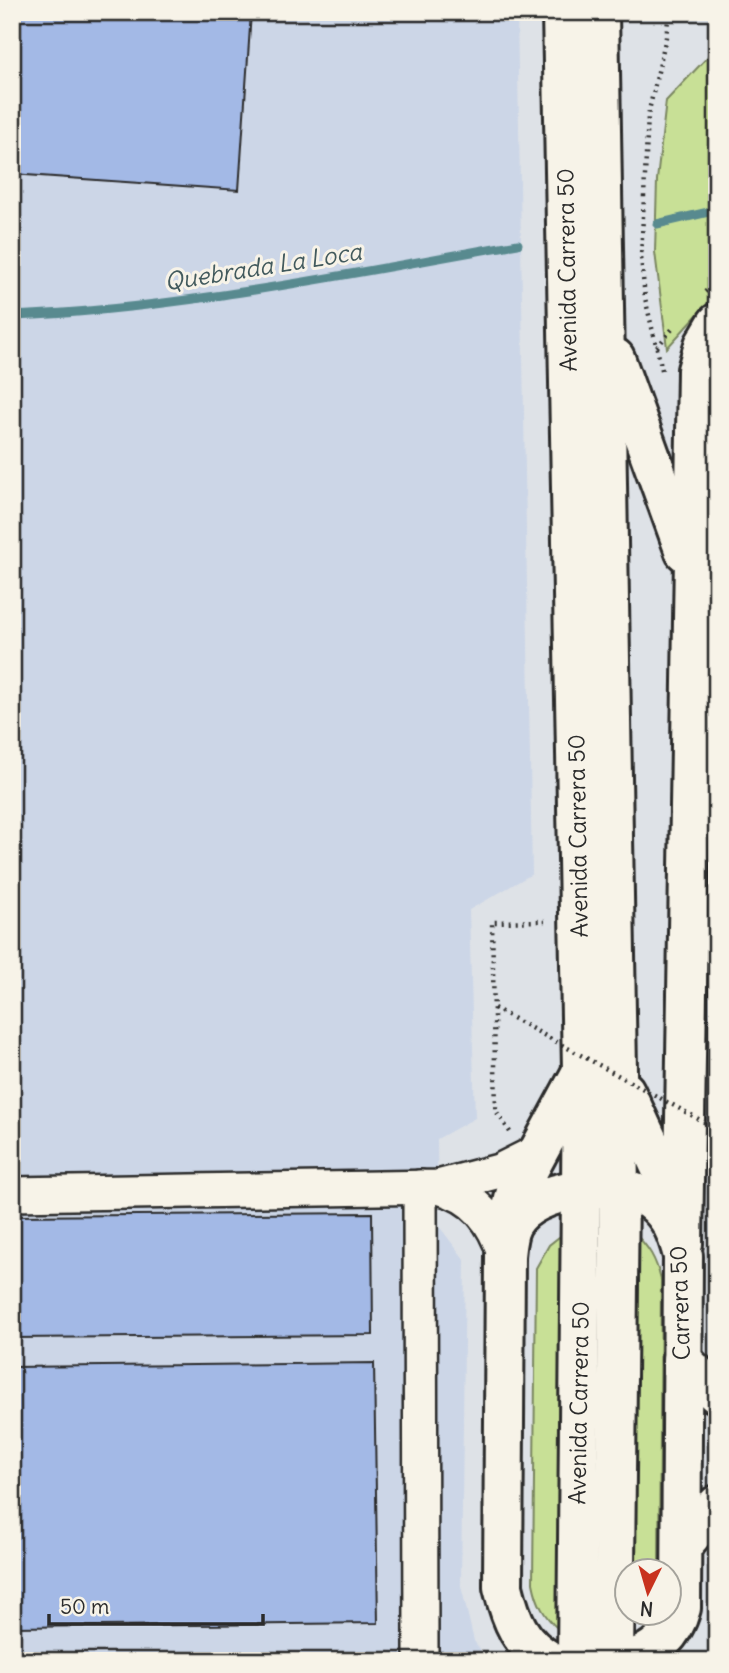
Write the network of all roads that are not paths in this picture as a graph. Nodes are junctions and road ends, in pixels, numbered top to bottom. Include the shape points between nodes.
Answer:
1 (562, 12) edge
2 (599, 12) edge
3 (717, 323) edge
4 (604, 329) junction
5 (694, 577) junction
6 (600, 1070) junction
7 (525, 1143) junction
8 (429, 1187) junction
9 (619, 1189) junction
10 (581, 1190) junction
11 (12, 1194) edge
12 (505, 1256) junction
13 (683, 1256) junction
14 (682, 1360) junction
15 (717, 1394) edge
16 (717, 1505) edge
17 (682, 1546) junction
18 (682, 1558) edge
19 (503, 1587) junction
20 (673, 1628) edge
21 (682, 1628) edge
22 (421, 1653) dead end
23 (517, 1661) edge
24 (550, 1661) edge
25 (577, 1661) edge
26 (614, 1661) edge
27 (627, 1661) edge
28 (675, 1661) edge

1 - 6 main road, Avenida Carrera 50
2 - 4 main road, Avenida Carrera 50
3 - 5 main road via 697,370
4 - 5 main road
4 - 6 main road, Avenida Carrera 50
5 - 13 main road
6 - 7 main road
6 - 9 main road, Avenida Carrera 50
6 - 10 main road, Avenida Carrera 50
6 - 13 main road via 671,1196
7 - 8 lane via 499,1171
7 - 12 main road
8 - 11 lane
8 - 12 lane via 453,1190 473,1202 490,1221
8 - 22 lane
9 - 10 main road, Carrera 50
9 - 13 main road, Carrera 50 via 649,1199 665,1212
9 - 26 main road, Avenida Carrera 50
10 - 12 main road, Carrera 50 via 557,1193 525,1208 512,1224
10 - 25 main road, Avenida Carrera 50
12 - 19 main road, Carrera 50
13 - 14 main road, Carrera 50
14 - 15 main road
14 - 17 main road, Carrera 50
16 - 17 main road
17 - 18 main road, Carrera 50
19 - 23 main road via 507,1637
19 - 24 main road, Carrera 50 via 510,1618 520,1635
20 - 27 main road, Carrera 50 via 661,1644
21 - 28 main road

